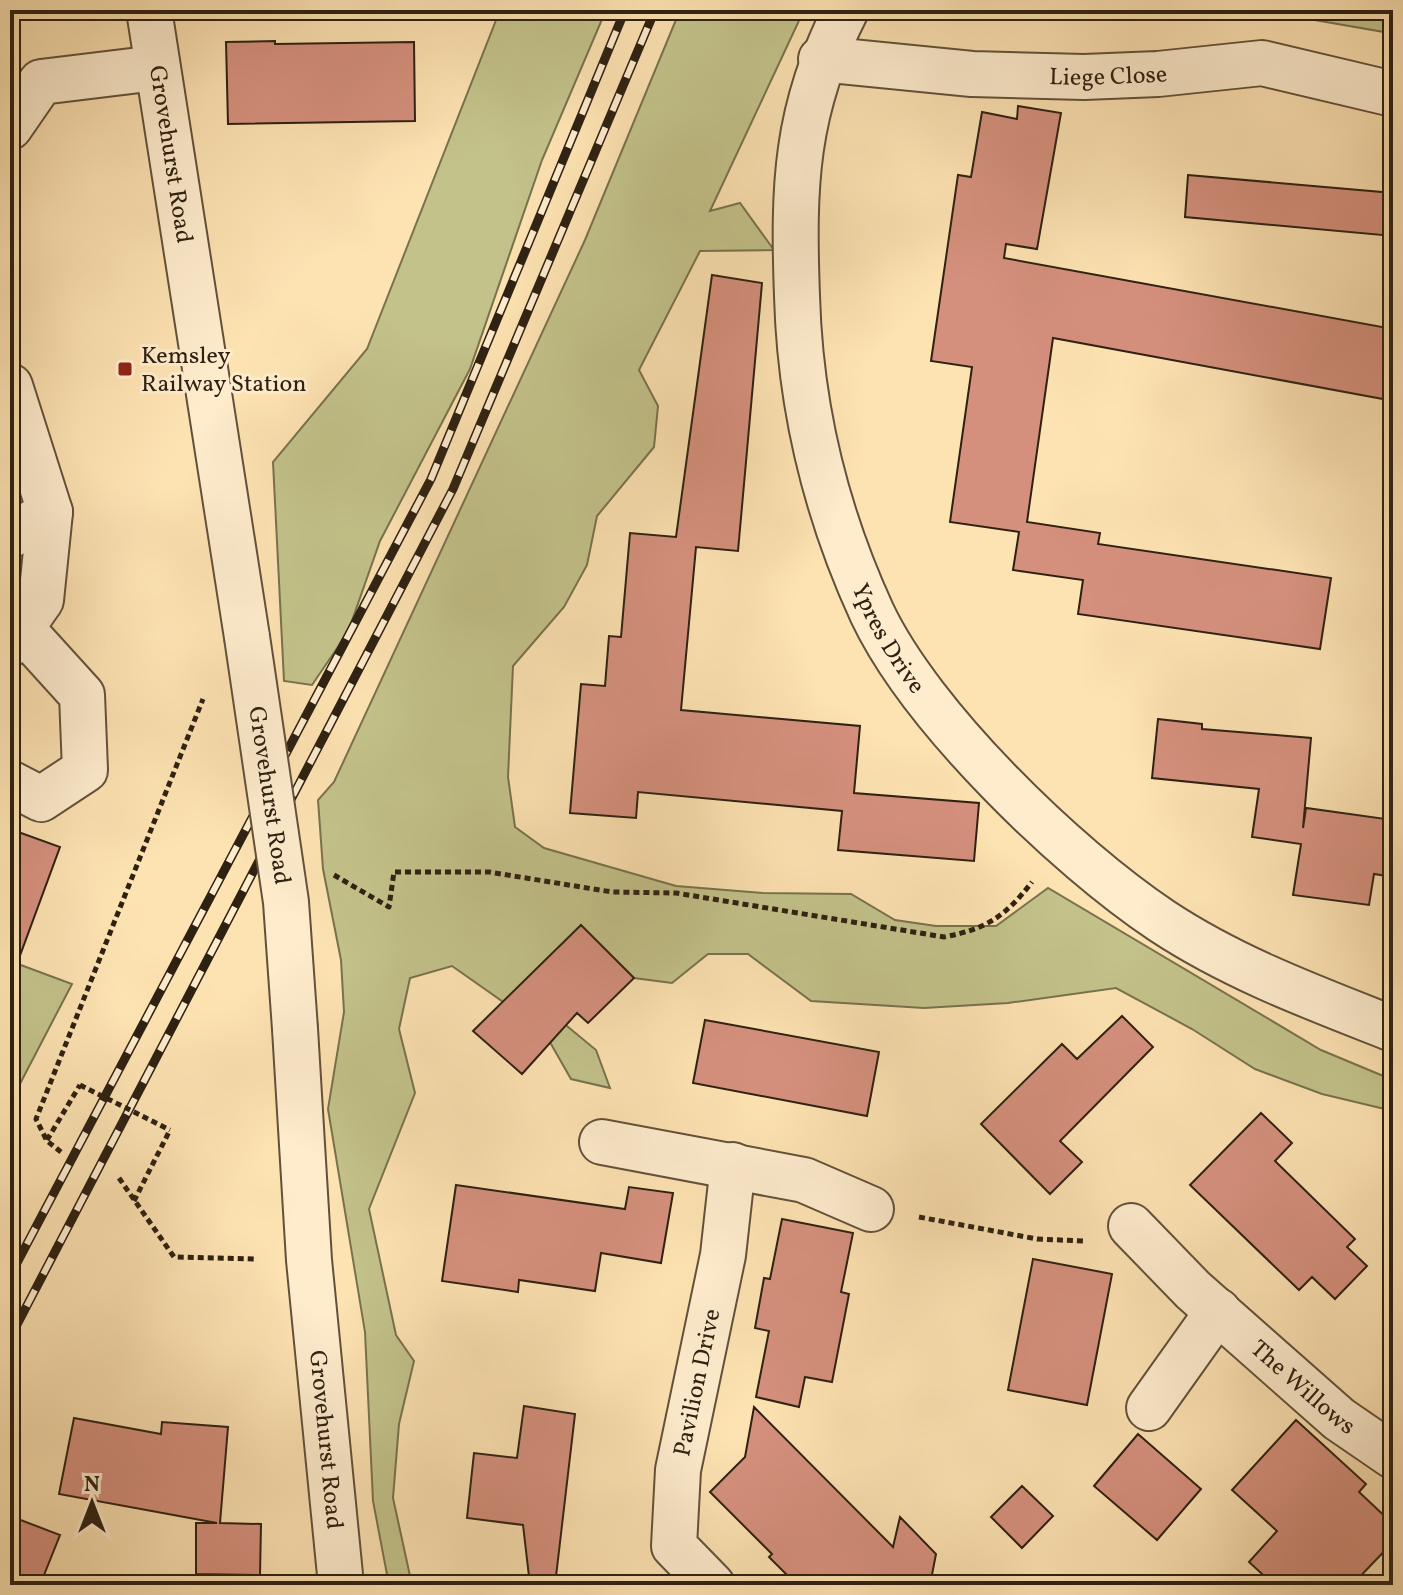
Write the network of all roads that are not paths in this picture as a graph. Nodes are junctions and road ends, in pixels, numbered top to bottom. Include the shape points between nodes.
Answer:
1 (149, 10) edge
2 (846, 10) edge
3 (821, 59) junction
4 (156, 68) junction
5 (1393, 94) edge
6 (10, 127) edge
7 (10, 386) edge
8 (50, 512) junction
9 (10, 536) edge
10 (16, 637) edge
11 (10, 783) edge
12 (1393, 1029) edge
13 (602, 1142) dead end
14 (733, 1165) junction
15 (871, 1209) road end
16 (1131, 1226) road end
17 (1218, 1311) junction
18 (1149, 1408) dead end
19 (1393, 1456) edge
20 (341, 1585) edge
21 (712, 1585) edge

1 - 4 street, Grovehurst Road
2 - 3 street, Ypres Drive
3 - 5 street, Liege Close via 972,74 1084,77 1262,63
3 - 12 street, Ypres Drive via 802,125 796,175 798,356 826,486 873,615 914,680 965,744 1061,842 1175,928 1266,978
4 - 6 street via 41,82
4 - 20 street, Grovehurst Road, bridge via 286,902 309,1260
7 - 8 street
8 - 9 street
8 - 10 street via 41,600
10 - 11 street via 82,695 85,770 41,799
13 - 14 street
14 - 15 street via 804,1180
14 - 21 street, Pavilion Drive via 723,1255 677,1485 674,1546
16 - 17 street, The Willows
17 - 18 street
17 - 19 street, The Willows via 1339,1419

